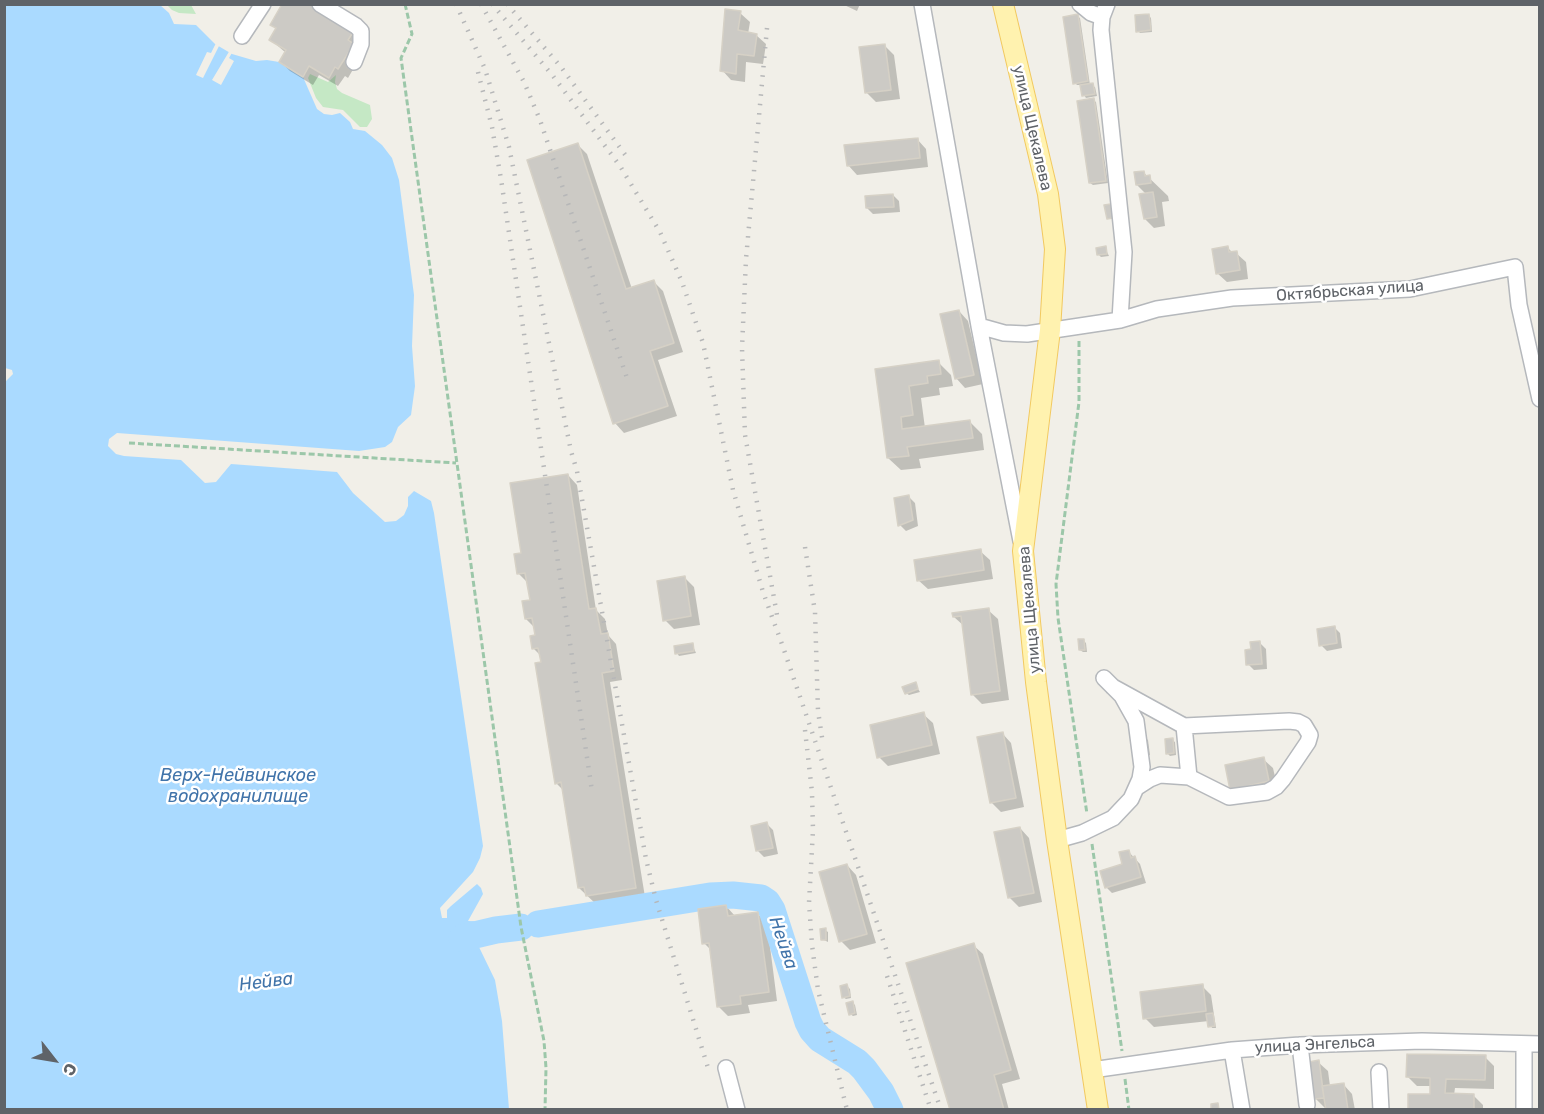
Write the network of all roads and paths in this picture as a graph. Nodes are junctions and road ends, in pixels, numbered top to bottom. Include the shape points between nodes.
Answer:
1 (263, 4) edge
2 (320, 4) edge
3 (405, 4) edge
4 (922, 4) edge
5 (1003, 4) edge
6 (1080, 4) edge
7 (1104, 10) edge
8 (242, 36) dead end
9 (354, 62) dead end
10 (1120, 320) junction
11 (979, 326) junction
12 (1078, 326) junction
13 (1050, 330) junction
14 (1539, 399) edge
15 (129, 443) dead end
16 (456, 463) junction
17 (1023, 551) junction
18 (1184, 726) junction
19 (1190, 777) junction
20 (1136, 788) junction
21 (1090, 830) junction
22 (1057, 840) junction
23 (1532, 1044) edge
24 (1300, 1045) junction
25 (1232, 1050) junction
26 (1124, 1066) junction
27 (726, 1068) dead end
28 (1092, 1070) junction
29 (1379, 1072) dead end
30 (1307, 1105) dead end
31 (545, 1110) edge
32 (737, 1110) edge
33 (1098, 1110) edge
34 (1129, 1110) edge
35 (1242, 1110) edge
36 (1381, 1110) edge
37 (1524, 1110) edge

1 - 8 street
2 - 9 street via 361,31 362,44
3 - 16 path via 412,34 401,58
4 - 11 street
5 - 13 main road, улица Щекалева via 1048,194 1055,249
6 - 7 street via 1091,13
7 - 10 street via 1101,30 1124,252
10 - 12 street, Октябрьская улица
10 - 14 street, Октябрьская улица via 1157,309 1232,298 1410,289 1515,267
11 - 13 street, Октябрьская улица via 1004,333
11 - 17 street
12 - 13 street, Октябрьская улица
12 - 21 path via 1079,402 1056,584
13 - 17 main road, улица Щекалева
15 - 16 path
16 - 31 path via 521,927 544,1041
17 - 22 main road, улица Щекалева
18 - 19 street
18 - 19 street via 1288,722 1304,725 1310,735 1283,779 1267,792 1229,797
18 - 20 street via 1109,683 1131,711 1138,733 1142,767
19 - 20 street via 1160,775
20 - 21 street via 1122,810
21 - 22 street
21 - 26 path
22 - 28 main road, улица Щекалева
23 - 24 street, улица Энгельса via 1422,1041
23 - 37 street
24 - 25 street, улица Энгельса
24 - 30 street
25 - 26 street, улица Энгельса
25 - 35 street
26 - 28 street, улица Энгельса
26 - 34 path
27 - 32 street
28 - 33 main road, улица Щекалева
29 - 36 street

